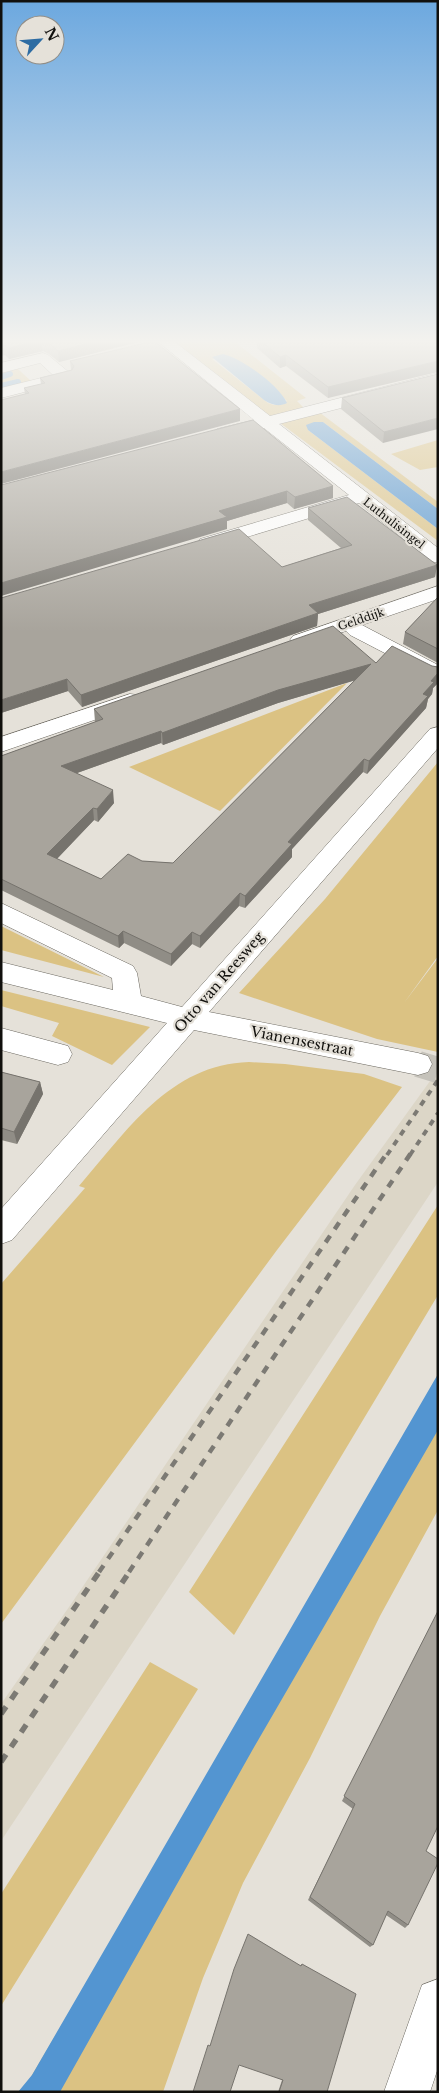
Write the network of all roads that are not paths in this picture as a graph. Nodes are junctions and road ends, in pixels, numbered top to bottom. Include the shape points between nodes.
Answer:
1 (284, 437) edge
2 (361, 497) junction
3 (191, 548) edge
4 (438, 557) edge
5 (438, 592) edge
6 (349, 623) junction
7 (284, 646) edge
8 (438, 673) edge
9 (152, 692) edge
10 (438, 734) edge
11 (1, 745) edge
12 (1, 912) edge
13 (1, 972) edge
14 (129, 1004) junction
15 (187, 1018) junction
16 (1, 1039) edge
17 (58, 1054) dead end
18 (418, 1064) tunnel mouth
19 (1, 1231) edge
20 (438, 2001) edge
21 (407, 2092) edge

1 - 2 street, Luthulisingel
2 - 3 street
2 - 4 street, Luthulisingel
5 - 6 street, Gelddijk
6 - 7 street, Gelddijk
6 - 8 street via 357,631
9 - 11 street
10 - 15 street, Otto van Reesweg
12 - 14 street via 124,973
13 - 14 street, Vianensestraat
14 - 15 street, Vianensestraat
15 - 18 street, Vianensestraat
15 - 19 street, Otto van Reesweg
16 - 17 street
20 - 21 street

